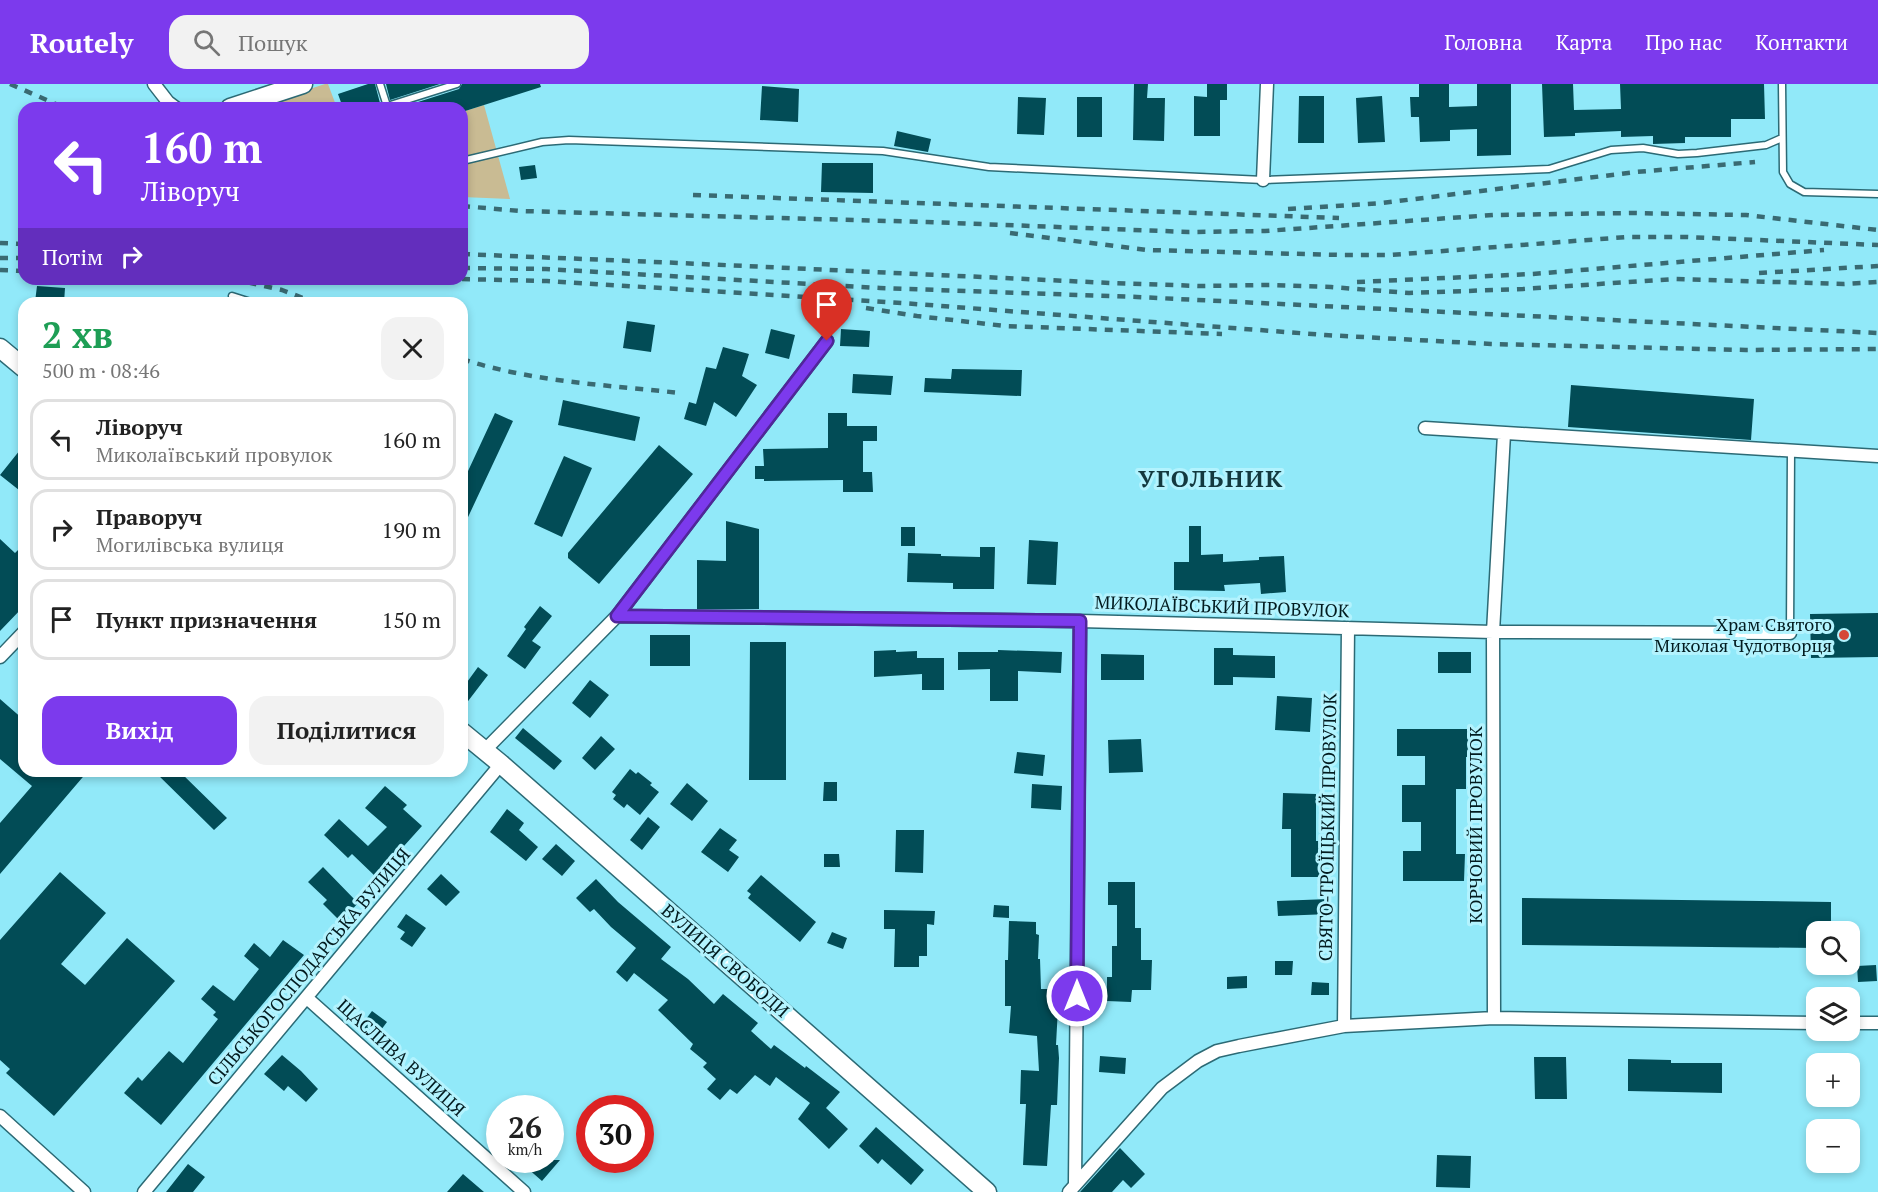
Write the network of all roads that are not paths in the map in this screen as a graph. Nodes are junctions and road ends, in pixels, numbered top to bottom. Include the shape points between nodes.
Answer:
1 (154, 84) edge
2 (303, 84) edge
3 (380, 84) edge
4 (457, 84) edge
5 (1267, 84) edge
6 (1782, 84) edge
7 (168, 102) edge
8 (248, 102) edge
9 (383, 102) edge
10 (400, 102) edge
11 (1782, 138) junction
12 (468, 160) edge
13 (1263, 180) junction
14 (1878, 194) edge
15 (232, 296) dead end
16 (235, 297) edge
17 (827, 341) dead end
18 (0, 348) edge
19 (18, 363) edge
20 (1425, 428) dead end
21 (1504, 434) junction
22 (1791, 450) junction
23 (1878, 456) edge
24 (617, 616) junction
25 (1080, 621) junction
26 (1348, 628) junction
27 (1493, 632) junction
28 (1790, 633) joint
29 (18, 638) edge
30 (0, 657) edge
31 (468, 737) edge
32 (484, 751) junction
33 (501, 764) junction
34 (307, 998) junction
35 (1494, 1018) junction
36 (1806, 1023) edge
37 (1860, 1023) edge
38 (1878, 1023) edge
39 (1344, 1026) junction
40 (0, 1116) edge
41 (1072, 1188) edge
42 (84, 1192) edge
43 (144, 1192) edge
44 (524, 1192) edge
45 (987, 1192) edge

1 - 7 street
2 - 8 street
3 - 9 lane
4 - 10 lane
5 - 13 street
6 - 11 lane
11 - 13 lane via 1766,146 1697,153 1643,148 1611,150 1549,169
11 - 14 lane via 1783,172 1790,184 1804,192
12 - 13 lane via 542,142 569,140 883,151 989,167
15 - 16 lane
17 - 24 street
18 - 19 street
20 - 21 street
21 - 22 street
21 - 27 street, КОРЧОВИЙ ПРОВУЛОК
22 - 23 street
22 - 28 lane
24 - 25 street, МИКОЛАЇВСЬКИЙ ПРОВУЛОК
24 - 32 street
25 - 26 street, МИКОЛАЇВСЬКИЙ ПРОВУЛОК
25 - 41 street
26 - 27 street, МИКОЛАЇВСЬКИЙ ПРОВУЛОК
26 - 39 street, СВЯТО-ТРОЇЦЬКИЙ ПРОВУЛОК
27 - 28 street, МИКОЛАЇВСЬКИЙ ПРОВУЛОК
27 - 35 street, КОРЧОВИЙ ПРОВУЛОК
29 - 30 street
31 - 32 street, ВУЛИЦЯ СВОБОДИ
32 - 33 street, ВУЛИЦЯ СВОБОДИ
33 - 34 street, СІЛЬСЬКОГОСПОДАРСЬКА ВУЛИЦЯ
33 - 45 street, ВУЛИЦЯ СВОБОДИ
34 - 43 street, СІЛЬСЬКОГОСПОДАРСЬКА ВУЛИЦЯ
34 - 44 street, ЩАСЛИВА ВУЛИЦЯ
35 - 36 street
35 - 39 street
37 - 38 street
39 - 41 street via 1216,1051 1198,1061 1162,1088
40 - 42 street

